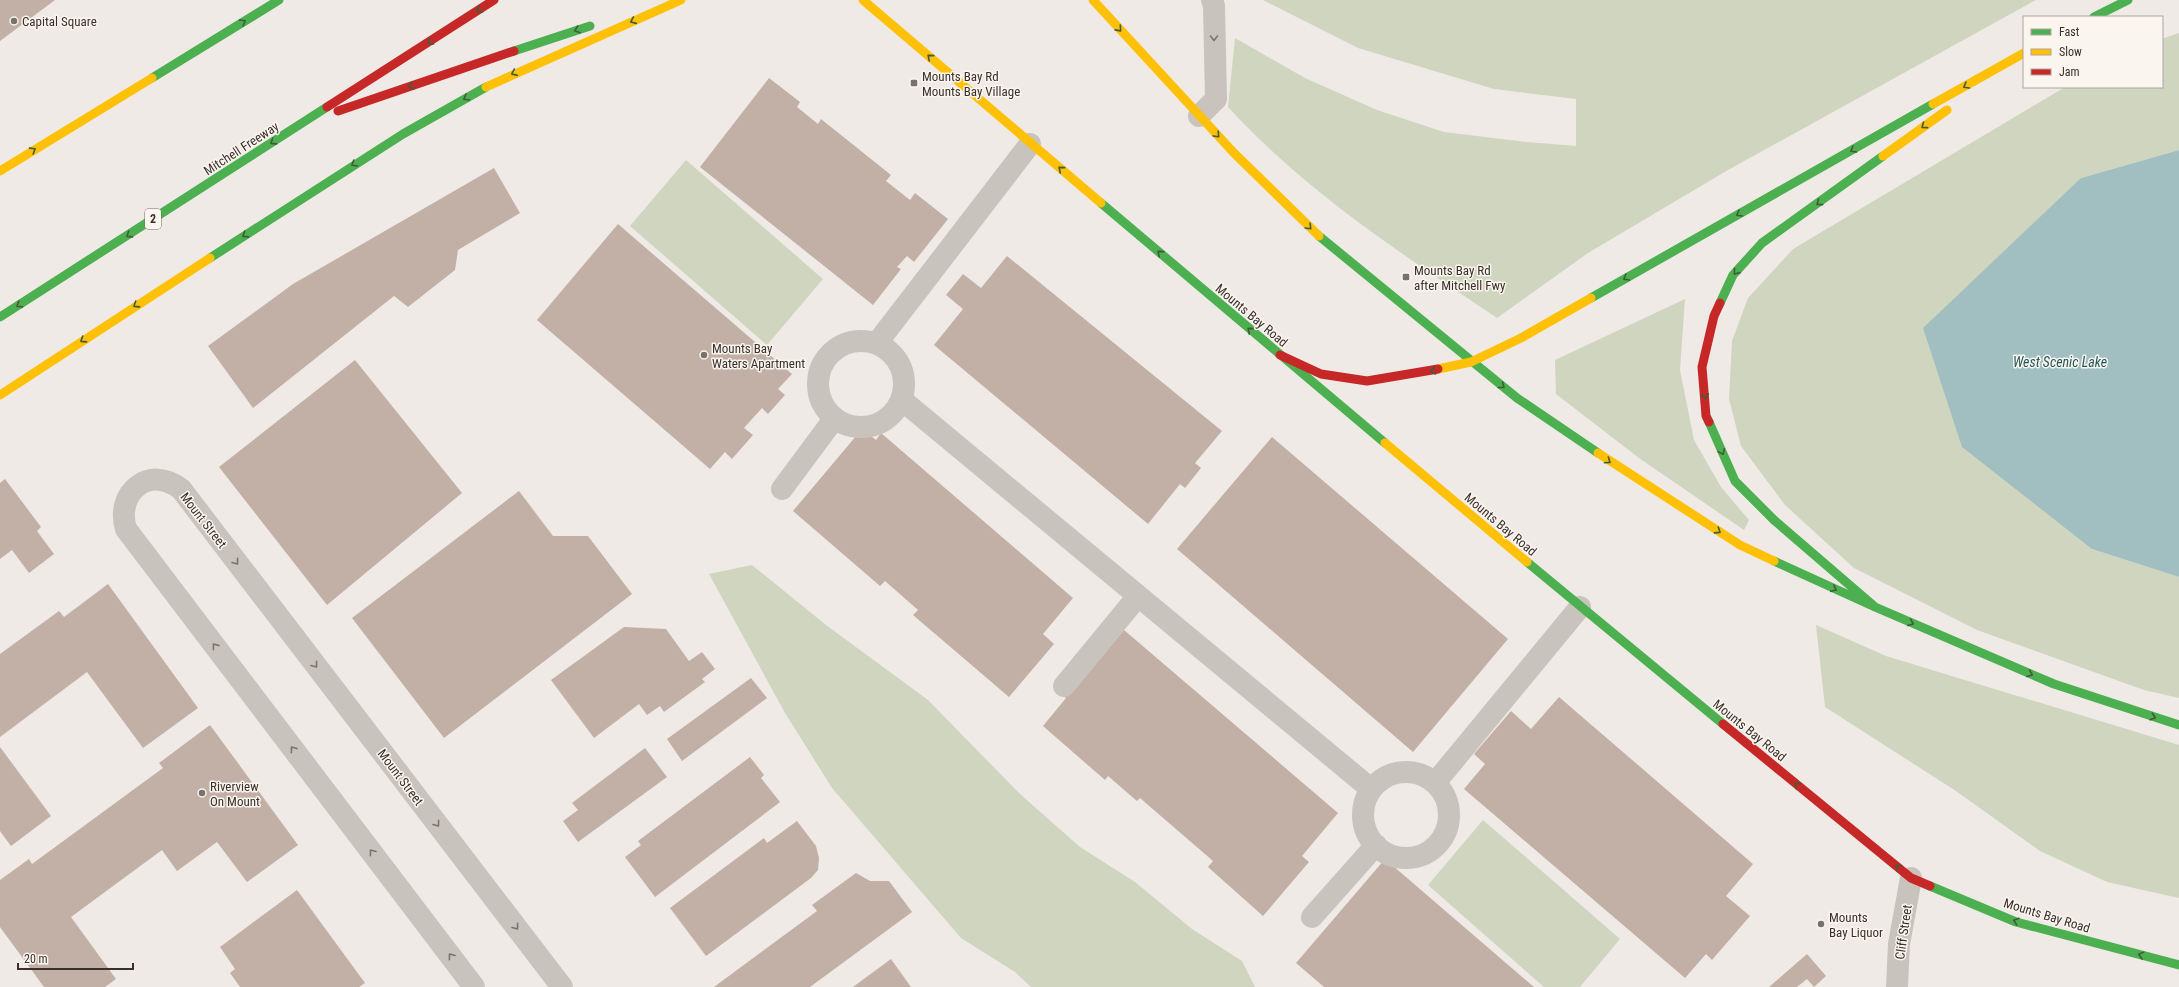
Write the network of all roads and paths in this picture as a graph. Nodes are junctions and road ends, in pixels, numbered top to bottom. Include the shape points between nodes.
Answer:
1 (280, 0) edge
2 (494, 0) edge
3 (667, 0) edge
4 (681, 0) edge
5 (863, 0) edge
6 (1093, 0) edge
7 (1212, 0) edge
8 (2128, 0) edge
9 (246, 9) dead end
10 (630, 12) dead end
11 (2096, 16) edge
12 (600, 22) dead end
13 (2023, 55) edge
14 (2023, 55) edge
15 (150, 78) junction
16 (1966, 96) dead end
17 (1954, 105) dead end
18 (1199, 116) junction
19 (306, 121) junction
20 (1030, 144) junction
21 (0, 171) edge
22 (0, 317) edge
23 (877, 343) junction
24 (1280, 355) junction
25 (1471, 362) junction
26 (0, 395) edge
27 (902, 400) junction
28 (834, 419) junction
29 (782, 489) dead end
30 (1138, 596) junction
31 (1580, 607) junction
32 (1875, 607) junction
33 (1064, 686) dead end
34 (2179, 725) edge
35 (1435, 783) junction
36 (1371, 789) junction
37 (1376, 846) junction
38 (1911, 878) junction
39 (1312, 917) dead end
40 (2179, 965) edge
41 (474, 987) edge
42 (562, 987) edge
43 (1897, 987) edge

15 -> 1 main road
2 -> 19 main road, Mitchell Freeway / 2
3 - 10 main road
4 -> 26 main road via 500,79 403,134
20 -> 5 main road, Mounts Bay Road
6 -> 18 main road
7 -> 18 street via 1216,99
8 - 11 main road
9 - 15 main road
12 -> 19 main road
13 - 16 main road
14 -> 25 main road via 1521,338
21 -> 15 main road
17 -> 32 main road via 1762,243 1733,275 1714,316 1702,367 1706,416 1736,481 1774,520
18 -> 25 main road via 1328,245
19 -> 22 main road, Mitchell Freeway / 2
20 - 23 street
24 -> 20 main road, Mounts Bay Road
23 - 27 street via 890,352 904,375
23 - 28 street via 846,343 826,358 818,383 822,402
25 -> 24 main road via 1412,375 1367,381 1321,374
24 - 31 main road, Mounts Bay Road
25 -> 32 main road via 1517,398 1615,466 1740,545
27 - 28 street via 888,419 872,426 848,426
27 - 30 street
28 - 29 street
30 - 33 street
30 - 36 street
31 - 35 street
38 -> 31 main road, Mounts Bay Road
32 -> 34 main road via 2054,684
35 - 36 street via 1414,772 1391,774
35 - 37 street via 1449,806 1447,831 1433,850 1417,858 1393,857
36 - 37 street via 1362,814 1367,833
37 - 39 street
40 -> 38 main road, Mounts Bay Road via 2016,922
38 - 43 street, Cliff Street via 1899,944
41 -> 42 street, Mount Street via 126,529 123,518 124,506 130,492 139,484 150,480 164,480 181,489

